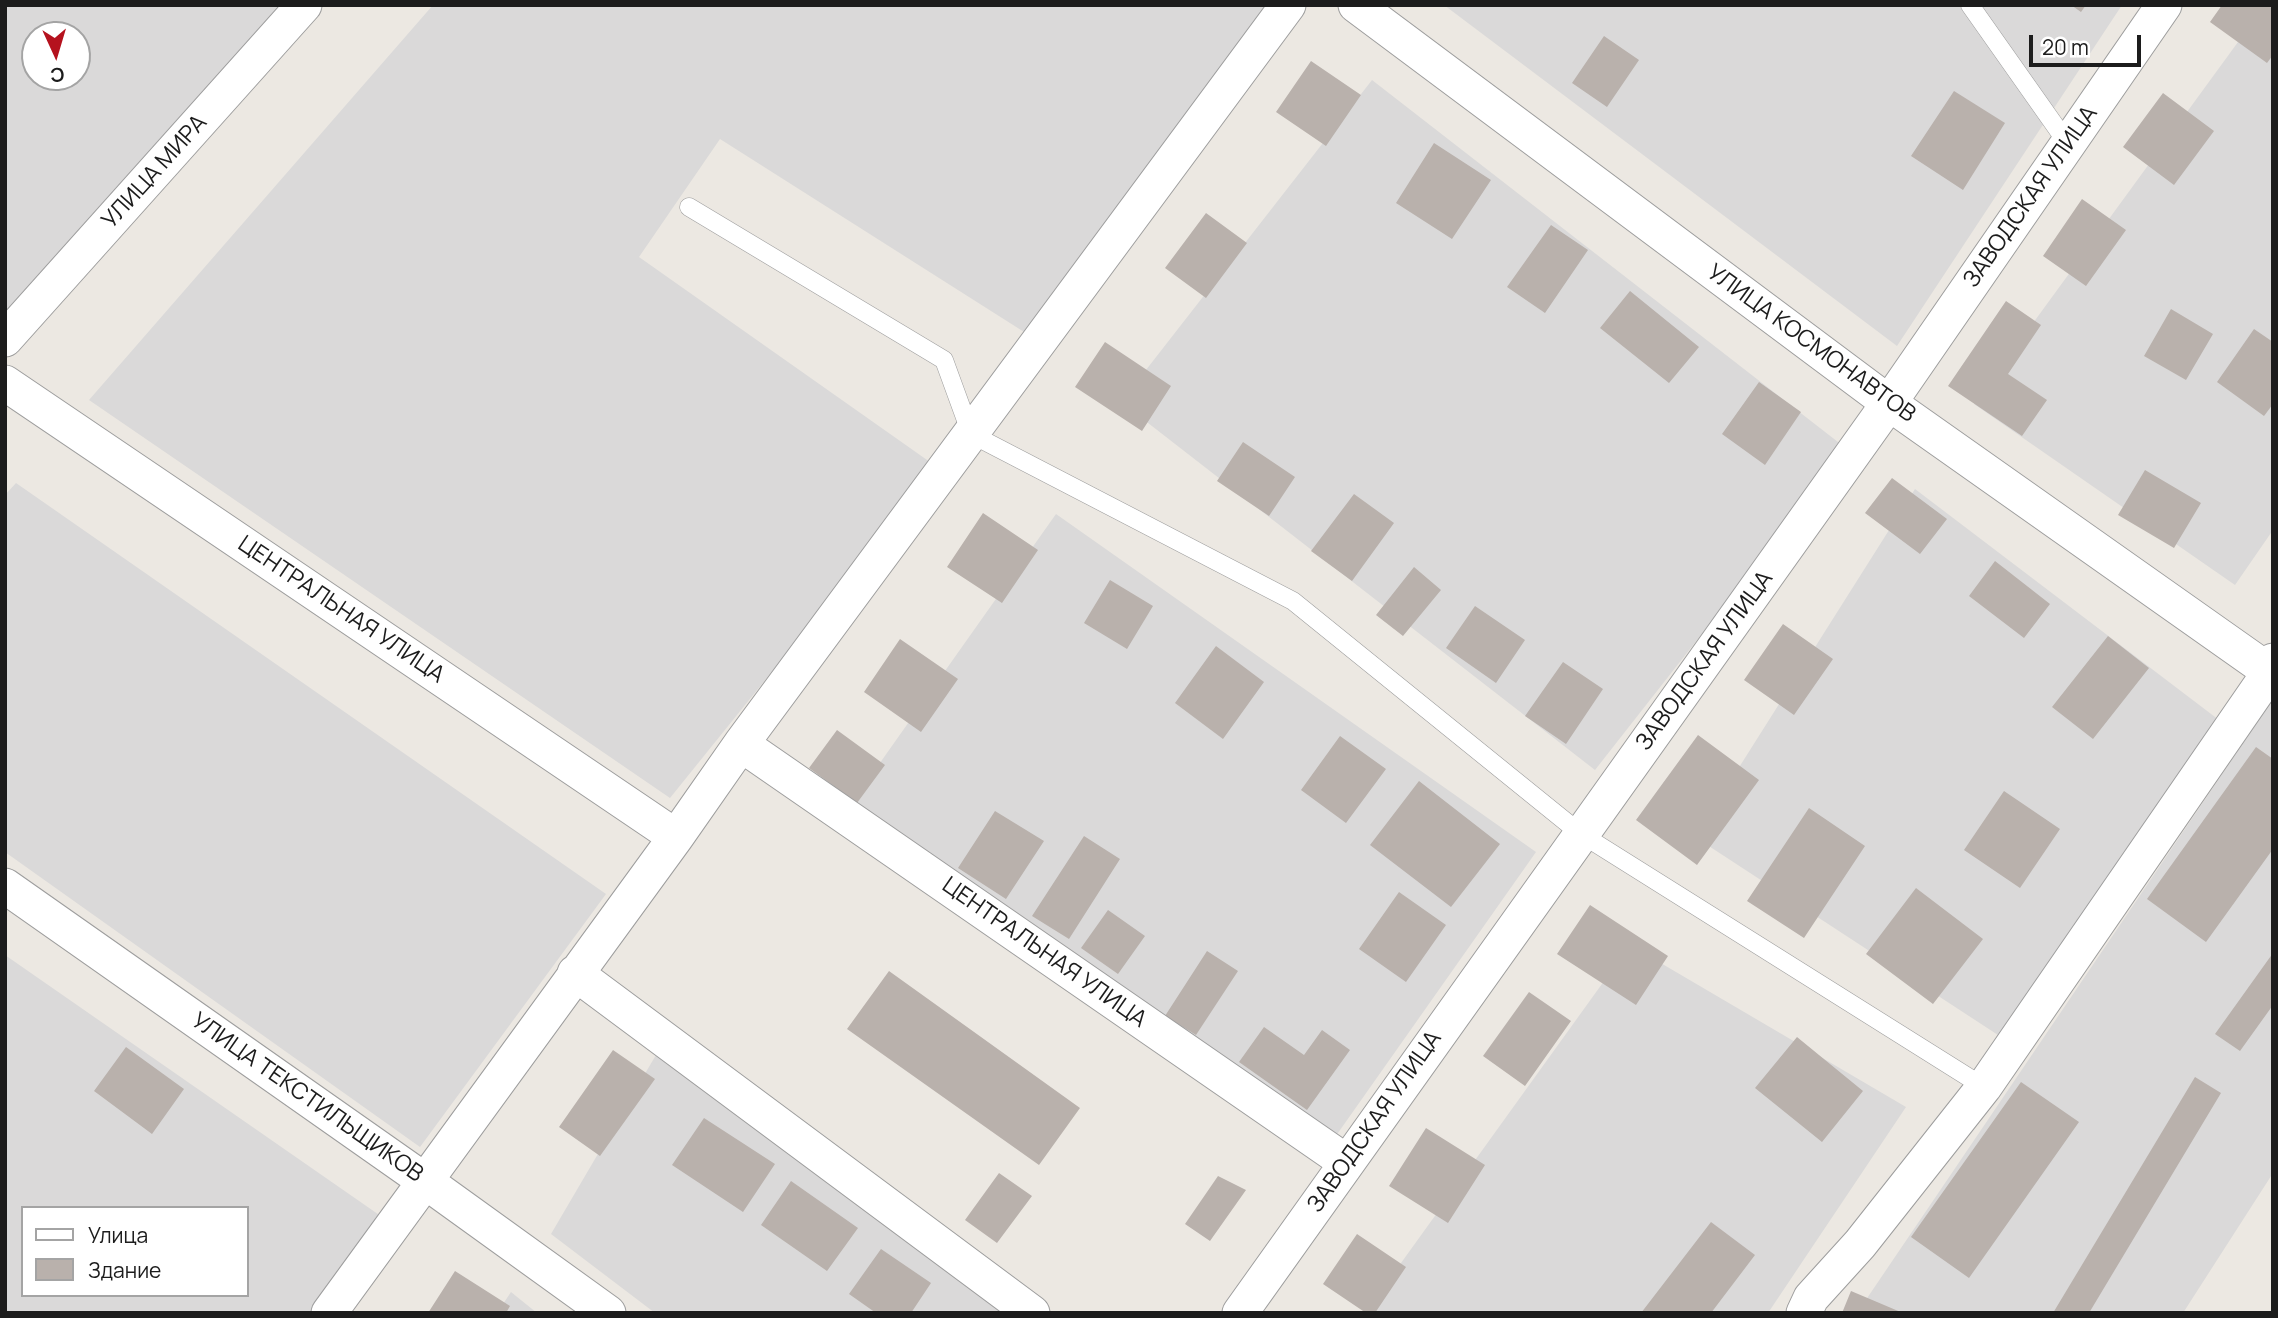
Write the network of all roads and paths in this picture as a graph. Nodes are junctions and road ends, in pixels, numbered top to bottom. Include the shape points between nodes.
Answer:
1 (304, 5) edge
2 (1288, 5) edge
3 (1356, 5) edge
4 (1970, 5) edge
5 (2164, 5) edge
6 (2068, 144) junction
7 (689, 206) dead end
8 (5, 339) edge
9 (5, 383) edge
10 (1889, 403) junction
11 (971, 435) junction
12 (2272, 669) edge
13 (741, 744) junction
14 (1581, 834) junction
15 (676, 836) junction
16 (5, 886) edge
17 (575, 973) junction
18 (1984, 1087) junction
19 (1346, 1163) junction
20 (425, 1181) junction
21 (1251, 1309) edge
22 (330, 1313) edge
23 (608, 1313) edge
24 (1032, 1313) edge
25 (1804, 1313) edge

1 - 8 street, УЛИЦА МИРА
2 - 11 street
3 - 10 street, УЛИЦА КОСМОНАВТОВ
4 - 6 lane
5 - 6 street, ЗАВОДСКАЯ УЛИЦА
6 - 10 street, ЗАВОДСКАЯ УЛИЦА
7 - 11 lane via 944,360
9 - 15 street, ЦЕНТРАЛЬНАЯ УЛИЦА
10 - 12 street, УЛИЦА КОСМОНАВТОВ
10 - 14 street, ЗАВОДСКАЯ УЛИЦА
11 - 13 street
11 - 14 lane via 1293,601
12 - 18 street
13 - 15 street
13 - 19 street, ЦЕНТРАЛЬНАЯ УЛИЦА
14 - 18 lane
14 - 19 street, ЗАВОДСКАЯ УЛИЦА
15 - 17 street
16 - 20 street, УЛИЦА ТЕКСТИЛЬЩИКОВ
17 - 20 street
17 - 24 street
18 - 25 street via 1860,1244 1811,1298
19 - 21 street, ЗАВОДСКАЯ УЛИЦА
20 - 22 street
20 - 23 street, УЛИЦА ТЕКСТИЛЬЩИКОВ

